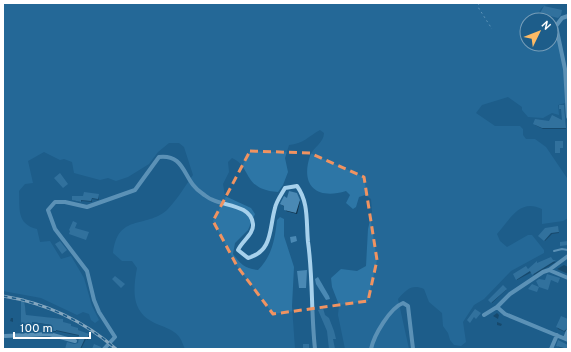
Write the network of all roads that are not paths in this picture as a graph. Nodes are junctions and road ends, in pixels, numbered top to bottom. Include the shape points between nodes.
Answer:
1 (568, 16) edge
2 (568, 117) edge
3 (568, 250) edge
4 (554, 251) dead end
5 (568, 256) edge
6 (549, 270) junction
7 (568, 278) edge
8 (497, 308) junction
9 (484, 315) dead end
10 (568, 331) edge
11 (4, 335) edge
12 (557, 335) junction
13 (566, 339) edge
14 (75, 340) dead end
15 (3, 341) edge
16 (104, 349) edge
17 (315, 349) edge
18 (371, 349) edge
19 (413, 349) edge
20 (550, 349) edge

1 - 2 street via 562,18 556,26 565,69
3 - 4 lane
5 - 6 street
6 - 7 street
6 - 8 street via 514,291
8 - 9 street
8 - 12 street via 505,314
10 - 13 street
11 - 14 street via 49,334
11 - 15 street
12 - 13 street
12 - 20 street
16 - 17 street via 115,337 96,306 87,271 55,229 48,210 55,202 87,207 135,190 159,157 168,156 176,159 196,190 214,201 244,211 251,218 254,224 252,232 238,250 248,258 257,256 267,242 275,207 285,188 297,186 303,194 306,207
18 - 19 street via 374,338 389,316 396,306 403,303 408,306

